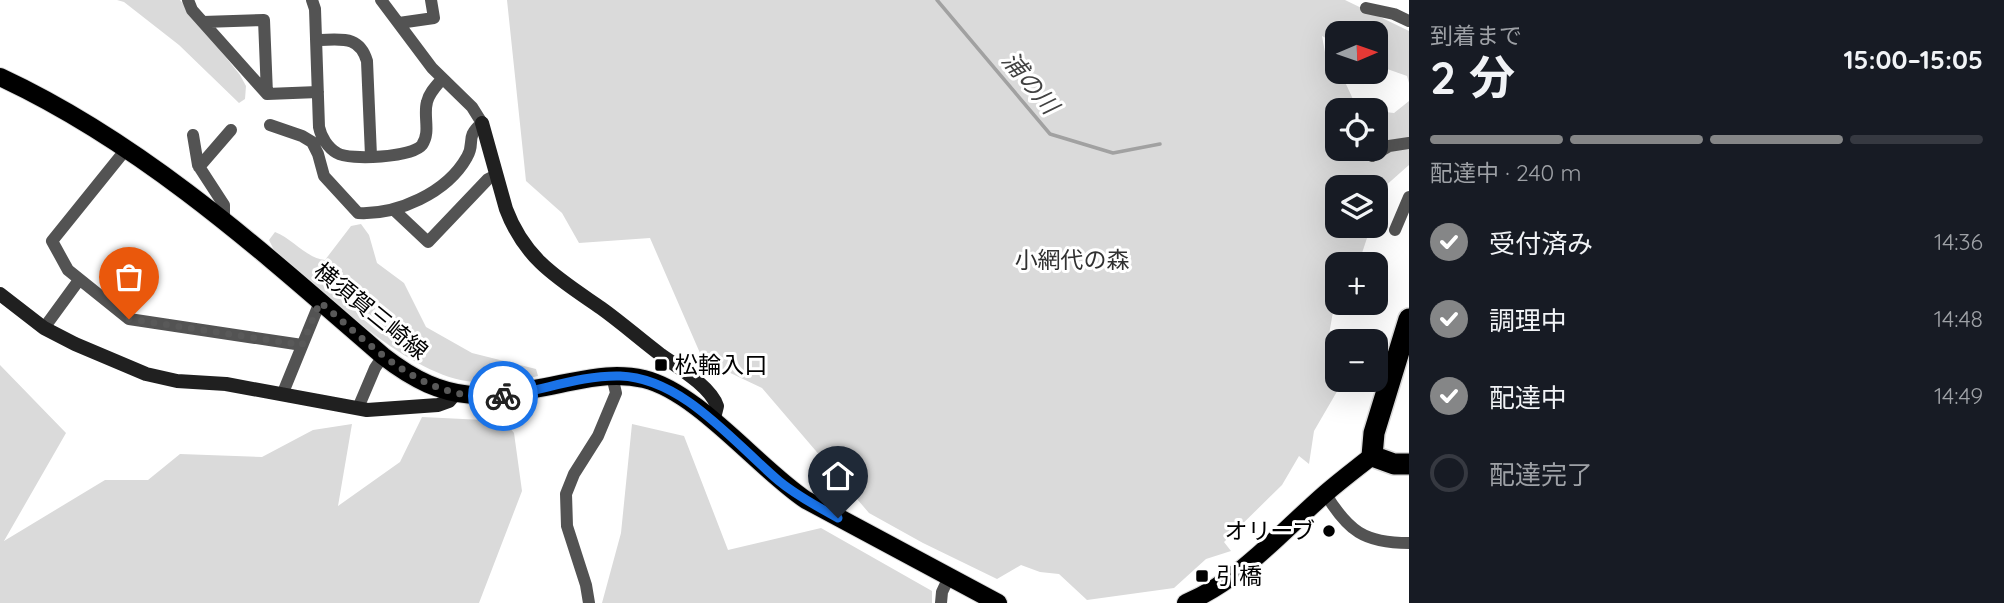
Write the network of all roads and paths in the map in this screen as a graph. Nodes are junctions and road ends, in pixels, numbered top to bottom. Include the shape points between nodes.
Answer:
1 (188, 0) edge
2 (312, 0) edge
3 (431, 0) edge
4 (382, 1) edge
5 (1366, 8) dead end
6 (1409, 21) edge
7 (203, 22) junction
8 (399, 23) junction
9 (316, 40) junction
10 (0, 77) edge
11 (442, 79) junction
12 (318, 92) junction
13 (267, 94) junction
14 (482, 123) junction
15 (270, 125) dead end
16 (231, 130) dead end
17 (193, 135) dead end
18 (1409, 143) edge
19 (1388, 147) edge
20 (127, 148) junction
21 (371, 156) junction
22 (199, 167) junction
23 (496, 175) junction
24 (1409, 197) edge
25 (394, 209) junction
26 (223, 222) junction
27 (1395, 230) dead end
28 (79, 280) junction
29 (0, 294) edge
30 (320, 302) junction
31 (1409, 319) edge
32 (44, 327) junction
33 (302, 345) junction
34 (383, 356) junction
35 (612, 376) junction
36 (454, 394) junction
37 (282, 396) junction
38 (358, 408) junction
39 (713, 422) junction
40 (1372, 456) junction
41 (1409, 464) edge
42 (1325, 493) junction
43 (1409, 543) edge
44 (948, 577) junction
45 (589, 603) edge
46 (941, 603) edge
47 (998, 603) edge
48 (1186, 603) edge

1 - 7 street
2 - 9 street
3 - 8 street via 434,18
4 - 8 street
5 - 6 street
7 - 13 street
7 - 13 street via 264,20
8 - 11 street
9 - 12 street
9 - 21 street via 349,40 365,53
10 - 20 main road, 横須賀三崎線
11 - 14 street
11 - 21 street via 426,102 426,136 419,148 406,154
12 - 13 street
12 - 21 street via 319,127 329,146 344,156
14 - 23 street
14 - 25 street via 472,132 467,157 448,180 427,196
15 - 25 street via 312,142 324,177 358,213
16 - 22 street
17 - 22 street
18 - 19 street
20 - 26 main road, 横須賀三崎線
20 - 28 street via 52,241 68,271
22 - 26 street via 224,205
23 - 25 street via 428,242
23 - 39 street via 511,222 538,262 704,389 716,406
24 - 27 street
26 - 30 main road, 横須賀三崎線
28 - 32 street
28 - 33 street via 129,319
29 - 32 street
30 - 33 street
30 - 34 main road, 横須賀三崎線
31 - 40 highway via 1374,433
32 - 37 street via 146,374
33 - 37 street
34 - 36 main road, 横須賀三崎線 via 413,377
34 - 38 street
35 - 36 main road, 横須賀三崎線 via 508,395
35 - 39 main road, 横須賀三崎線 via 659,385
35 - 45 street via 617,393 566,494 567,526
36 - 38 street via 438,405
37 - 38 street
39 - 44 main road, 横須賀三崎線 via 792,491
40 - 41 highway
40 - 42 main road
42 - 43 street via 1350,527 1377,541
42 - 48 main road via 1243,569
44 - 46 street
44 - 47 main road, 横須賀三崎線

